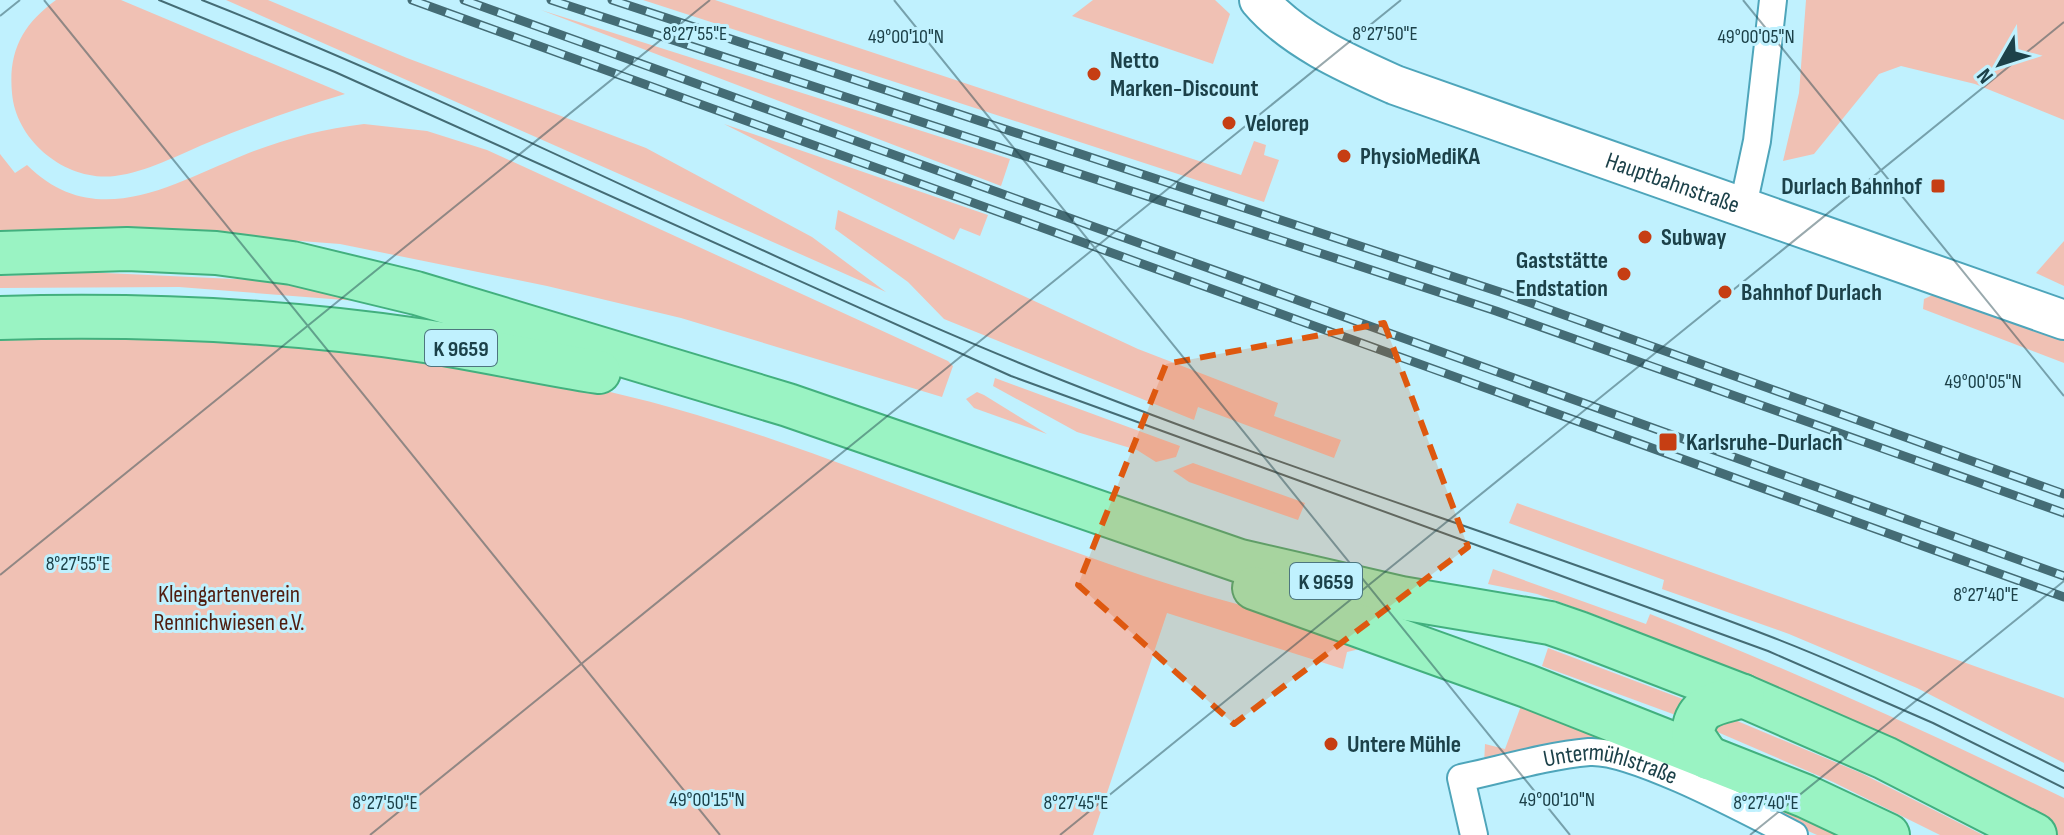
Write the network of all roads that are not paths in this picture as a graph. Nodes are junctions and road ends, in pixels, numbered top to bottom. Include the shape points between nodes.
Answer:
1 (1259, 0) edge
2 (1773, 0) edge
3 (1743, 206) junction
4 (3, 254) edge
5 (0, 318) edge
6 (2064, 320) edge
7 (1503, 615) junction
8 (1446, 657) junction
9 (1743, 696) junction
10 (1708, 758) junction
11 (1474, 835) edge
12 (1794, 835) edge
13 (1888, 835) edge
14 (2035, 835) edge

1 - 3 street, Hauptbahnstraße via 1289,27 1344,62 1395,85
2 - 3 street via 1758,131
3 - 6 street, Hauptbahnstraße
4 - 7 main road, K 9659 via 127,249 216,253 362,279 788,405 1240,561
5 - 8 main road, K 9659 via 106,316 327,330 425,341 621,376 908,467
7 - 8 main road via 1510,631 1501,650
7 - 9 main road, K 9659 via 1579,633
8 - 10 main road, K 9659
9 - 10 main road via 1703,707 1696,717 1693,736
9 - 14 main road, K 9659 via 1885,758
10 - 13 main road, K 9659
11 - 12 street, Untermühlstraße via 1461,778 1590,752 1717,795

